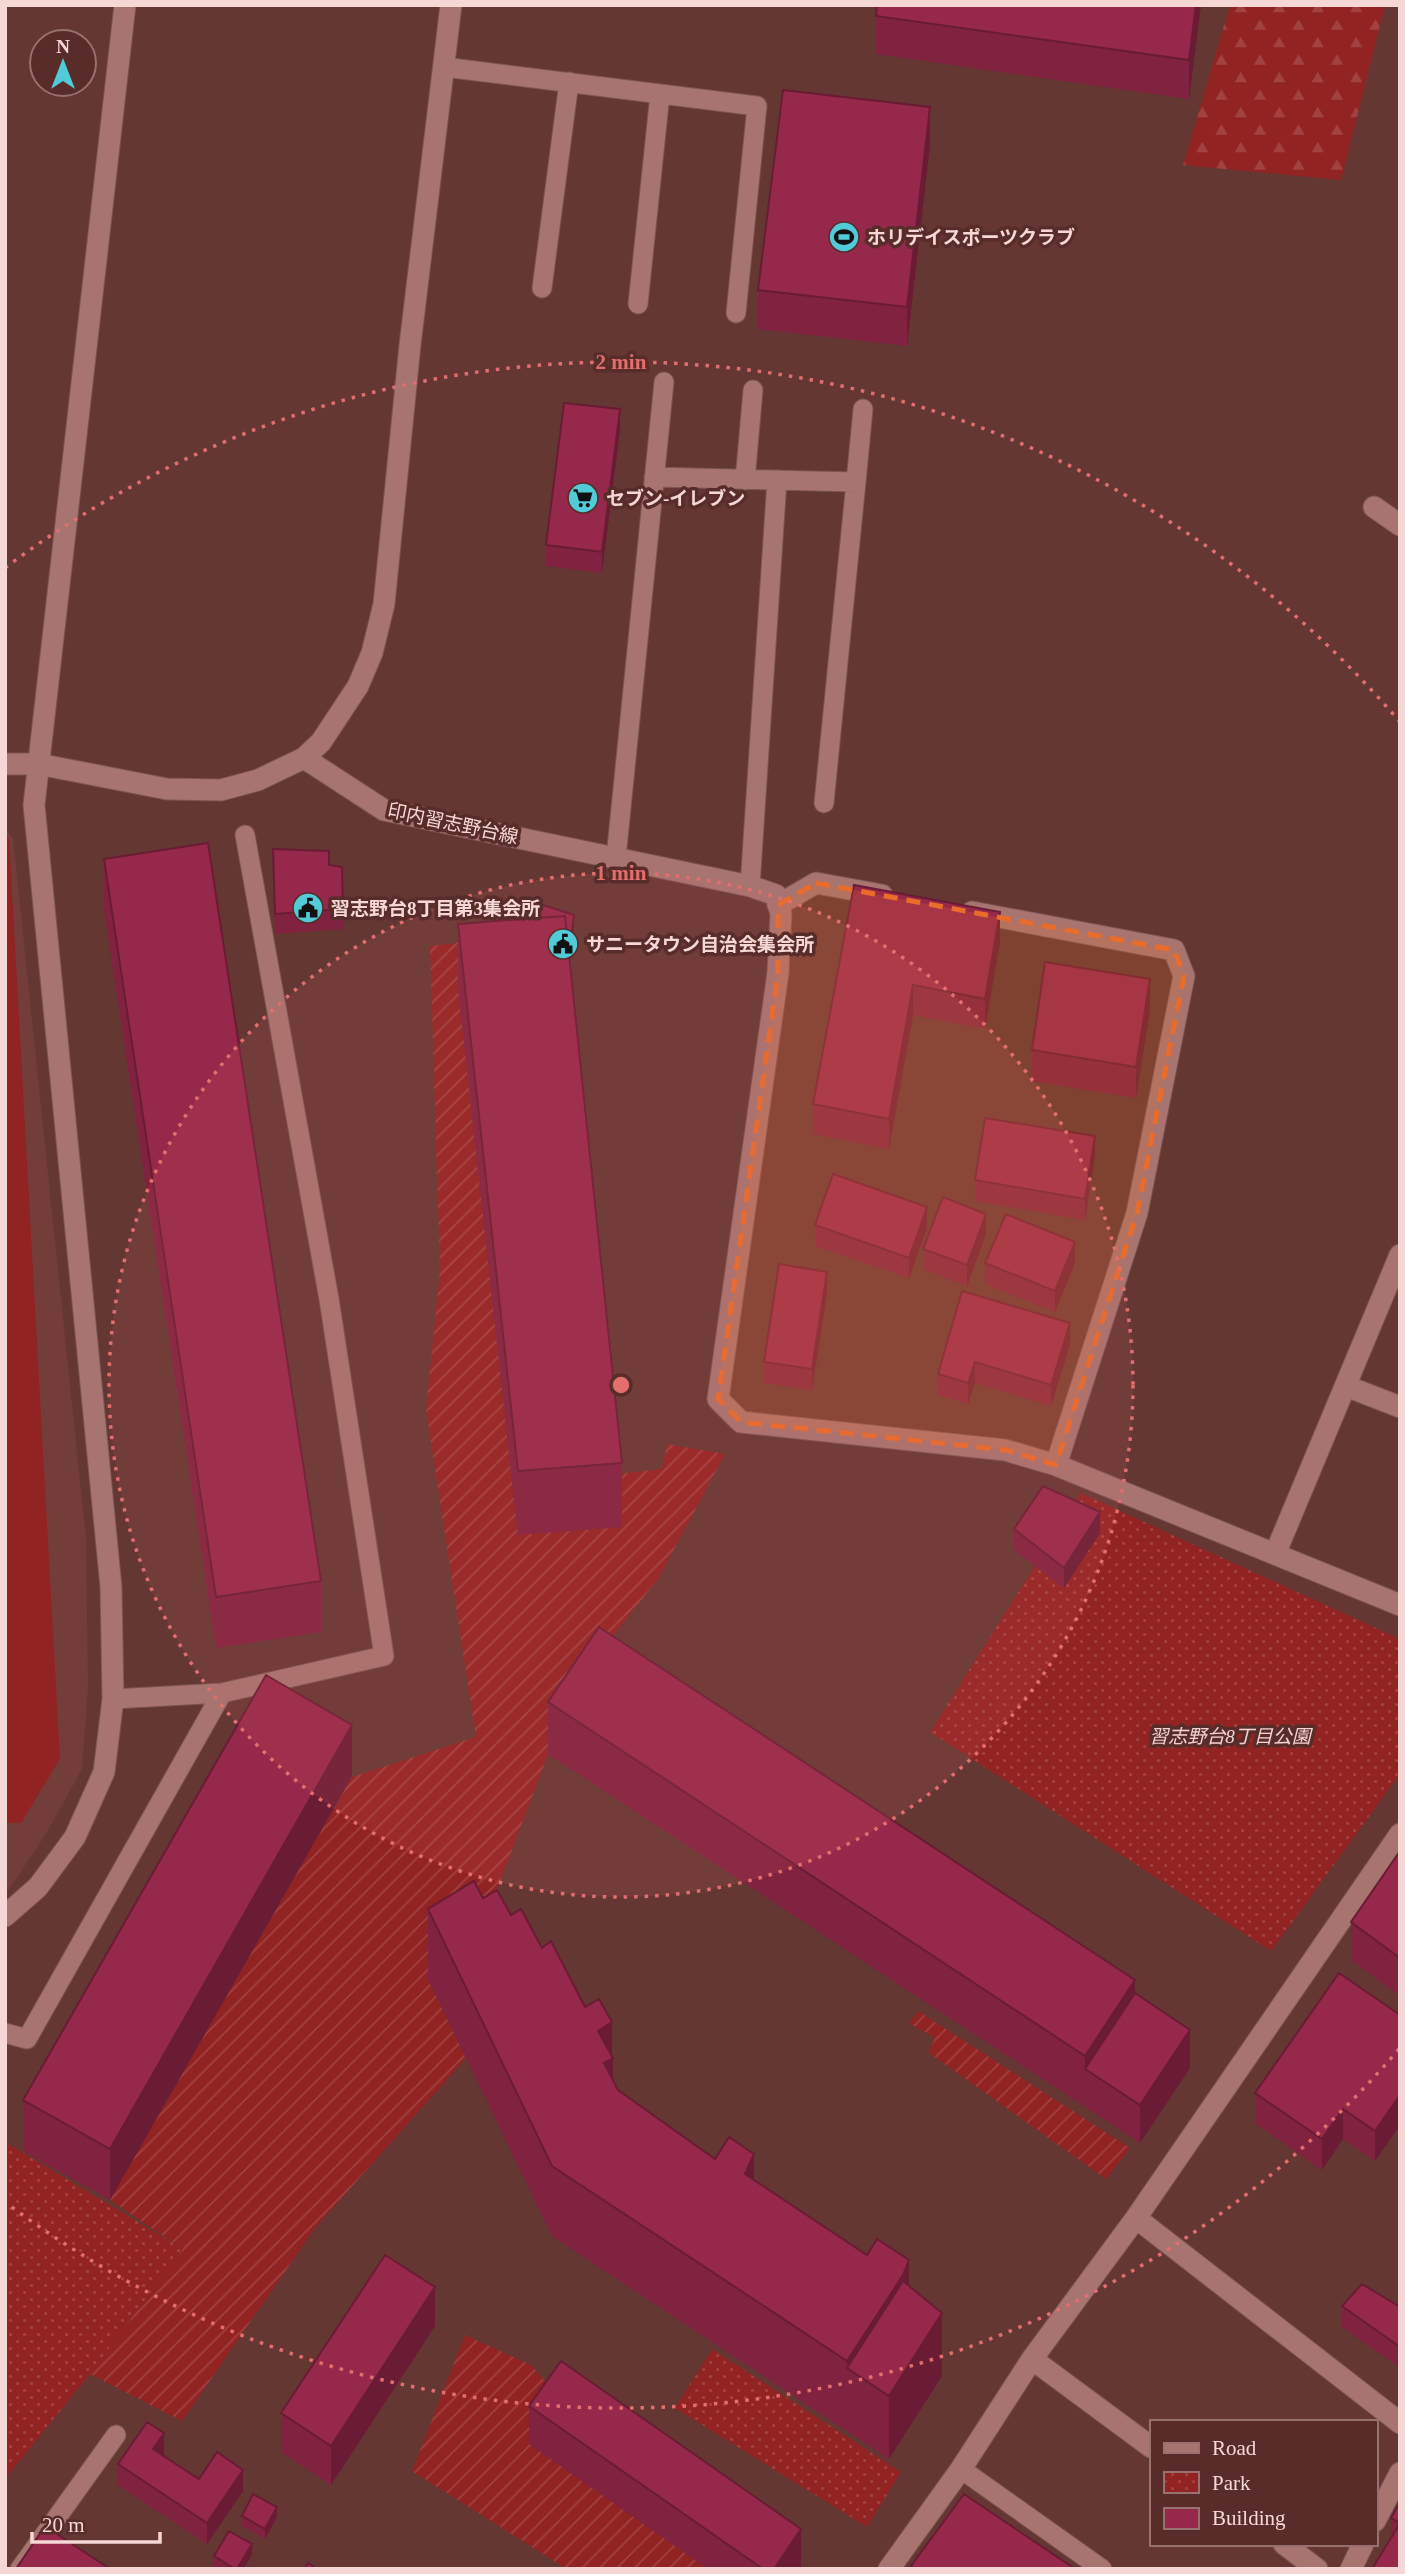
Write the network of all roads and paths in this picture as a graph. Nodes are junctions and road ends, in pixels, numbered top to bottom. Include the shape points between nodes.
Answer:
1 (125, 5) edge
2 (451, 5) edge
3 (444, 67) junction
4 (569, 82) junction
5 (660, 94) junction
6 (541, 288) dead end
7 (638, 304) dead end
8 (736, 313) dead end
9 (664, 382) dead end
10 (753, 390) dead end
11 (863, 409) dead end
12 (654, 477) junction
13 (745, 480) junction
14 (777, 480) junction
15 (856, 482) junction
16 (1374, 507) dead end
17 (1400, 525) edge
18 (304, 758) junction
19 (5, 764) edge
20 (38, 764) junction
21 (824, 803) dead end
22 (245, 835) dead end
23 (616, 858) junction
24 (750, 886) junction
25 (895, 898) edge
26 (778, 905) junction
27 (949, 908) edge
28 (1400, 1255) edge
29 (1346, 1386) junction
30 (1400, 1407) edge
31 (1056, 1465) junction
32 (1275, 1555) junction
33 (1400, 1605) edge
34 (222, 1693) junction
35 (113, 1699) junction
36 (1400, 1834) edge
37 (5, 1916) edge
38 (5, 2034) edge
39 (1136, 2218) junction
40 (1032, 2359) junction
41 (1400, 2423) edge
42 (116, 2435) dead end
43 (1150, 2446) edge
44 (961, 2469) junction
45 (1400, 2473) edge
46 (1377, 2517) edge
47 (40, 2542) junction
48 (1287, 2546) edge
49 (1362, 2546) edge
50 (60, 2555) edge
51 (20, 2569) edge
52 (889, 2569) edge
53 (1102, 2569) edge
54 (1317, 2569) edge
55 (1351, 2569) edge

1 - 20 street
2 - 3 street
3 - 4 lane
3 - 18 street via 384,604 358,686 321,742
4 - 5 lane
4 - 6 lane
5 - 7 lane
5 - 8 lane via 757,106
9 - 12 lane
10 - 13 lane
11 - 15 lane
12 - 13 lane
12 - 23 lane
13 - 14 lane
14 - 15 lane
14 - 24 lane
15 - 21 lane
16 - 17 street
18 - 20 street via 258,780 221,790 167,789
18 - 23 street, 印内習志野台線 via 384,810
19 - 20 street
20 - 35 street via 34,805 111,1587
22 - 34 lane via 329,1299 384,1656
23 - 24 street, 印内習志野台線
24 - 26 street, 印内習志野台線 via 776,895
25 - 26 street via 816,883
26 - 31 street via 778,973 718,1399 741,1422 1005,1450
27 - 31 street via 1174,950 1184,975 1137,1213
28 - 29 street
29 - 30 street
29 - 32 street
31 - 32 street
32 - 33 street
34 - 35 lane
34 - 38 lane via 27,2039
35 - 37 street via 104,1772 75,1837 38,1887
36 - 39 street
39 - 40 street
39 - 41 street
40 - 43 street
40 - 44 street
42 - 47 lane
44 - 52 street
44 - 53 lane
45 - 46 street
47 - 50 lane
47 - 51 lane
48 - 54 street
49 - 55 street

